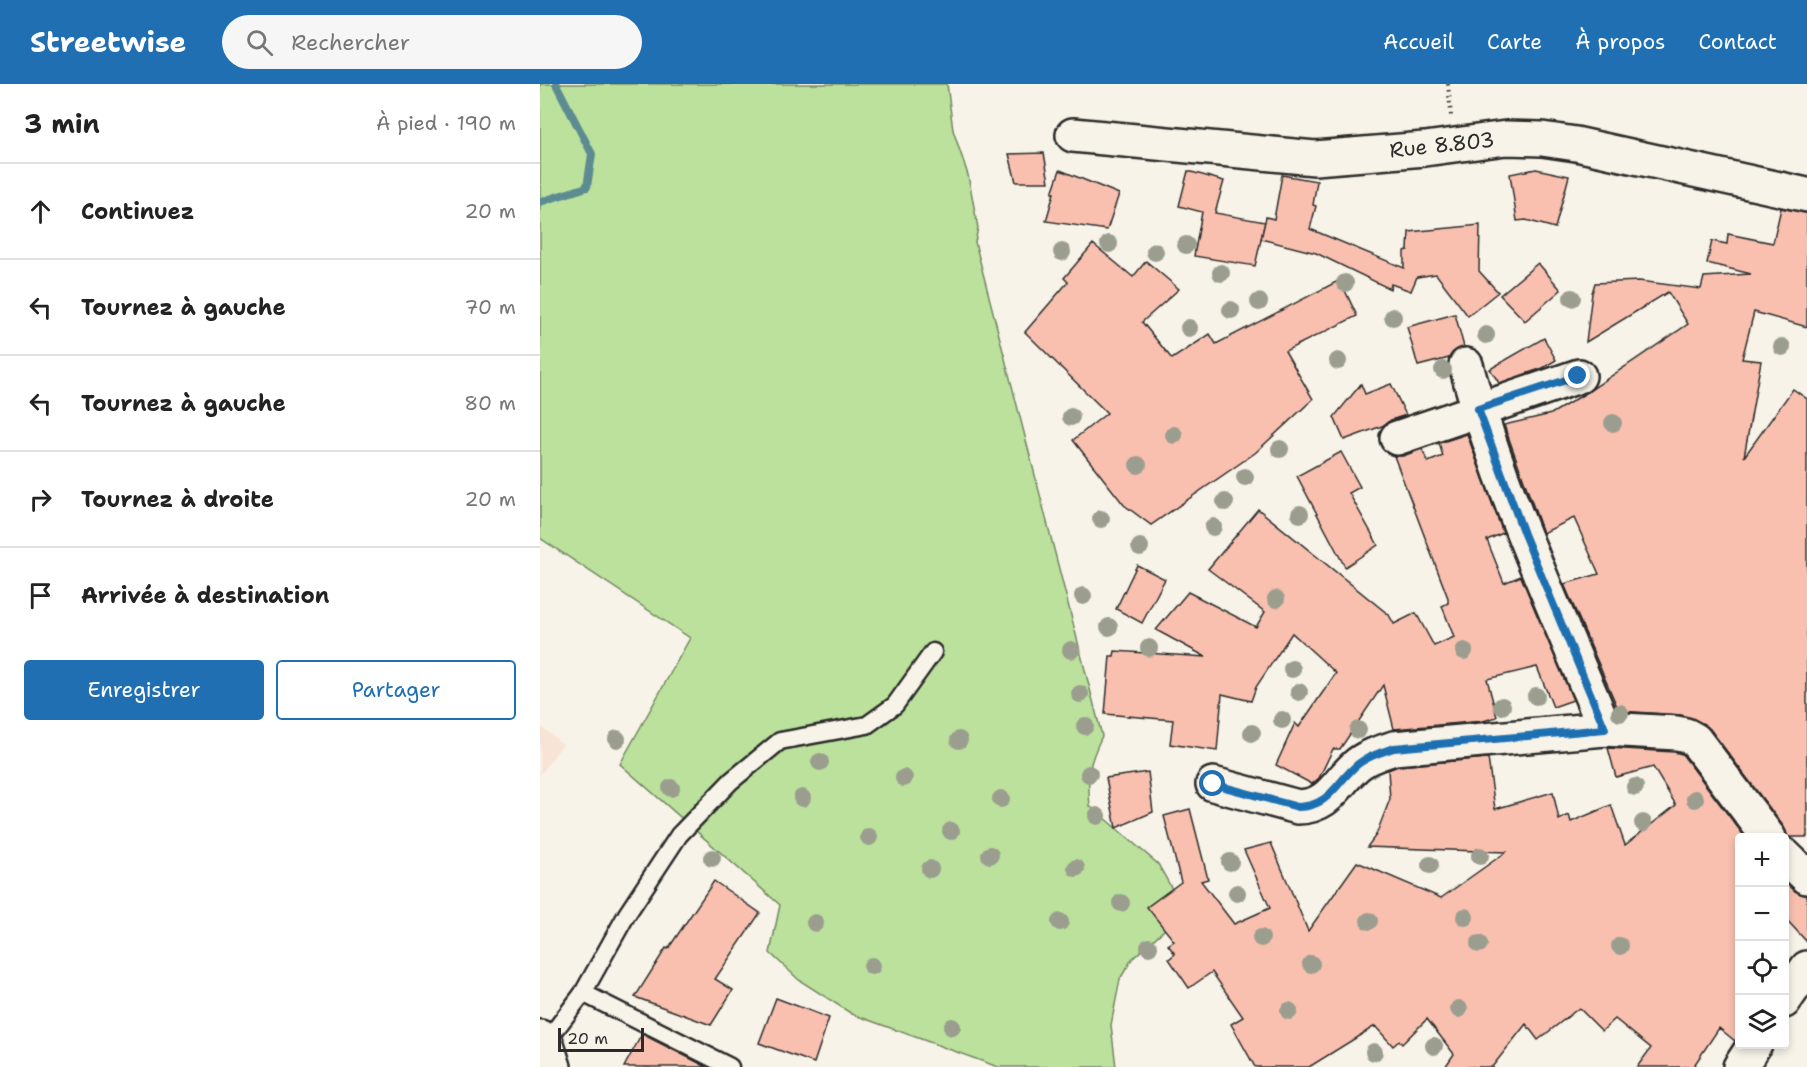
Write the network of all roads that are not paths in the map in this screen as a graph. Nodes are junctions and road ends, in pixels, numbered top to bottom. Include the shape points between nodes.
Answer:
1 (1073, 135) dead end
2 (1807, 195) edge
3 (1466, 365) dead end
4 (1578, 376) dead end
5 (1478, 409) junction
6 (1397, 438) dead end
7 (933, 651) dead end
8 (1605, 729) junction
9 (1213, 784) dead end
10 (1766, 833) edge
11 (1789, 859) edge
12 (1807, 877) edge
13 (1807, 968) edge
14 (583, 993) junction
15 (1789, 995) edge
16 (547, 1049) edge
17 (1752, 1049) edge
18 (730, 1067) edge
19 (1740, 1067) edge

1 - 2 street, Rue 8.803 via 1315,158 1506,138 1542,139
3 - 5 street
4 - 5 street
5 - 6 street
5 - 8 street via 1524,534
7 - 14 lane via 895,705 867,725 780,741 731,781 679,835 627,914
8 - 9 street via 1394,748 1359,763 1324,801 1311,807
8 - 10 street via 1677,733 1695,740
11 - 12 street
13 - 15 street
14 - 16 lane
14 - 18 lane
17 - 19 street

